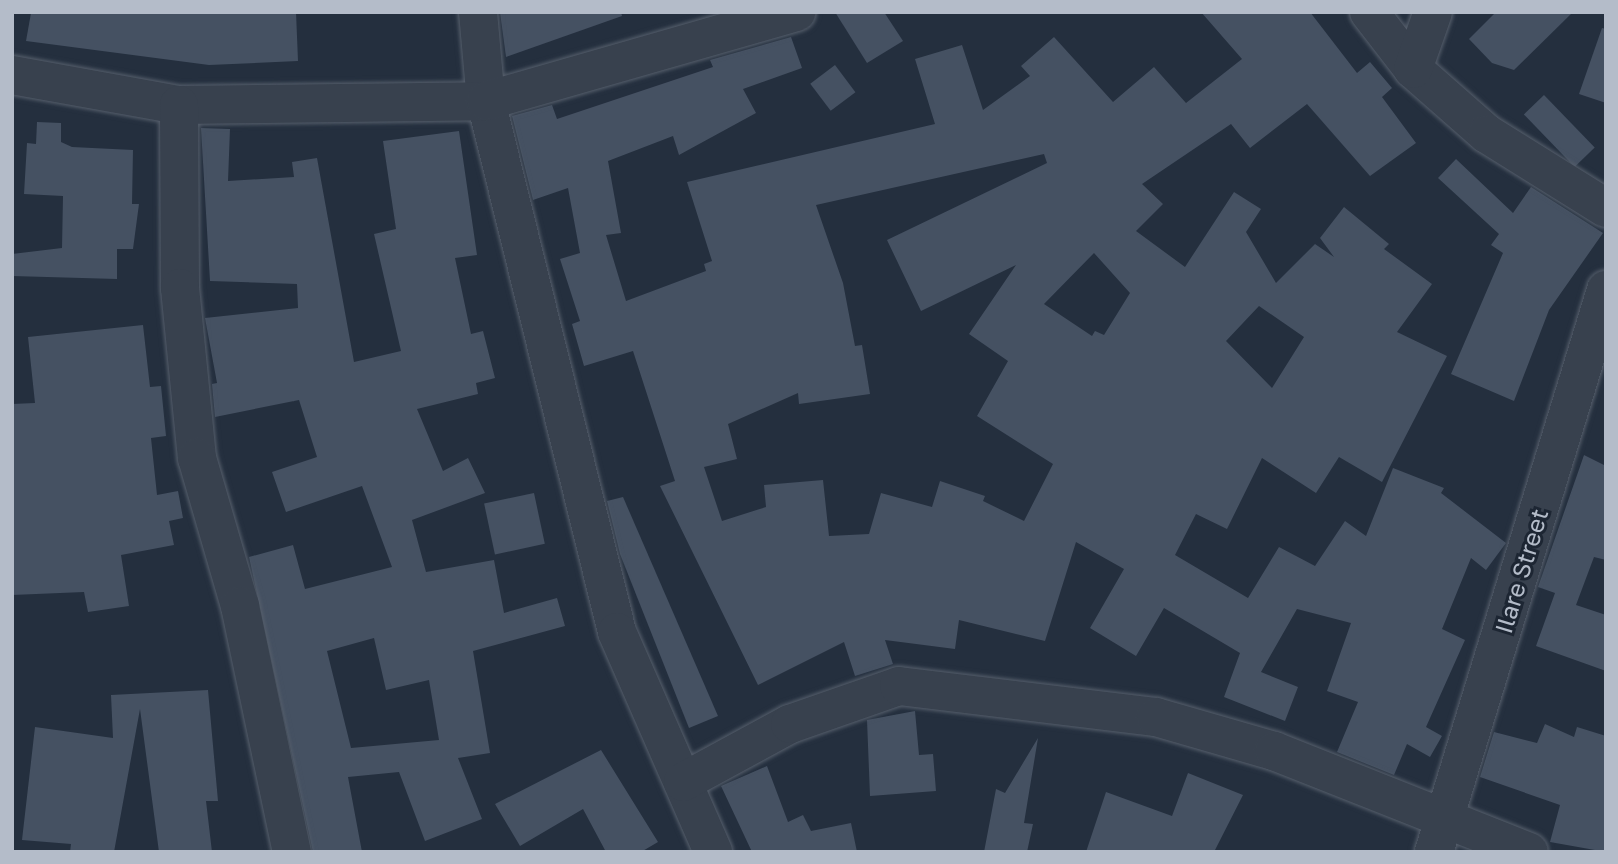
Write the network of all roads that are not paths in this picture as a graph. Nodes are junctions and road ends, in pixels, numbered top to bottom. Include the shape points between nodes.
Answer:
1 (478, 12) edge
2 (797, 12) edge
3 (1369, 12) edge
4 (1433, 12) edge
5 (1413, 69) junction
6 (12, 75) edge
7 (486, 101) junction
8 (179, 105) junction
9 (1606, 208) edge
10 (1606, 290) edge
11 (683, 782) junction
12 (1440, 835) edge
13 (292, 852) edge
14 (712, 852) edge
15 (1529, 852) edge

1 - 7 street
2 - 7 street
3 - 5 street
4 - 5 street
5 - 9 street via 1487,134
6 - 8 street
7 - 8 street
7 - 11 street via 617,632
8 - 13 street via 180,288 197,458 240,606
10 - 12 street, Ilare Street
11 - 12 street via 790,724 899,686 1156,717 1275,751
11 - 14 street
12 - 15 street

